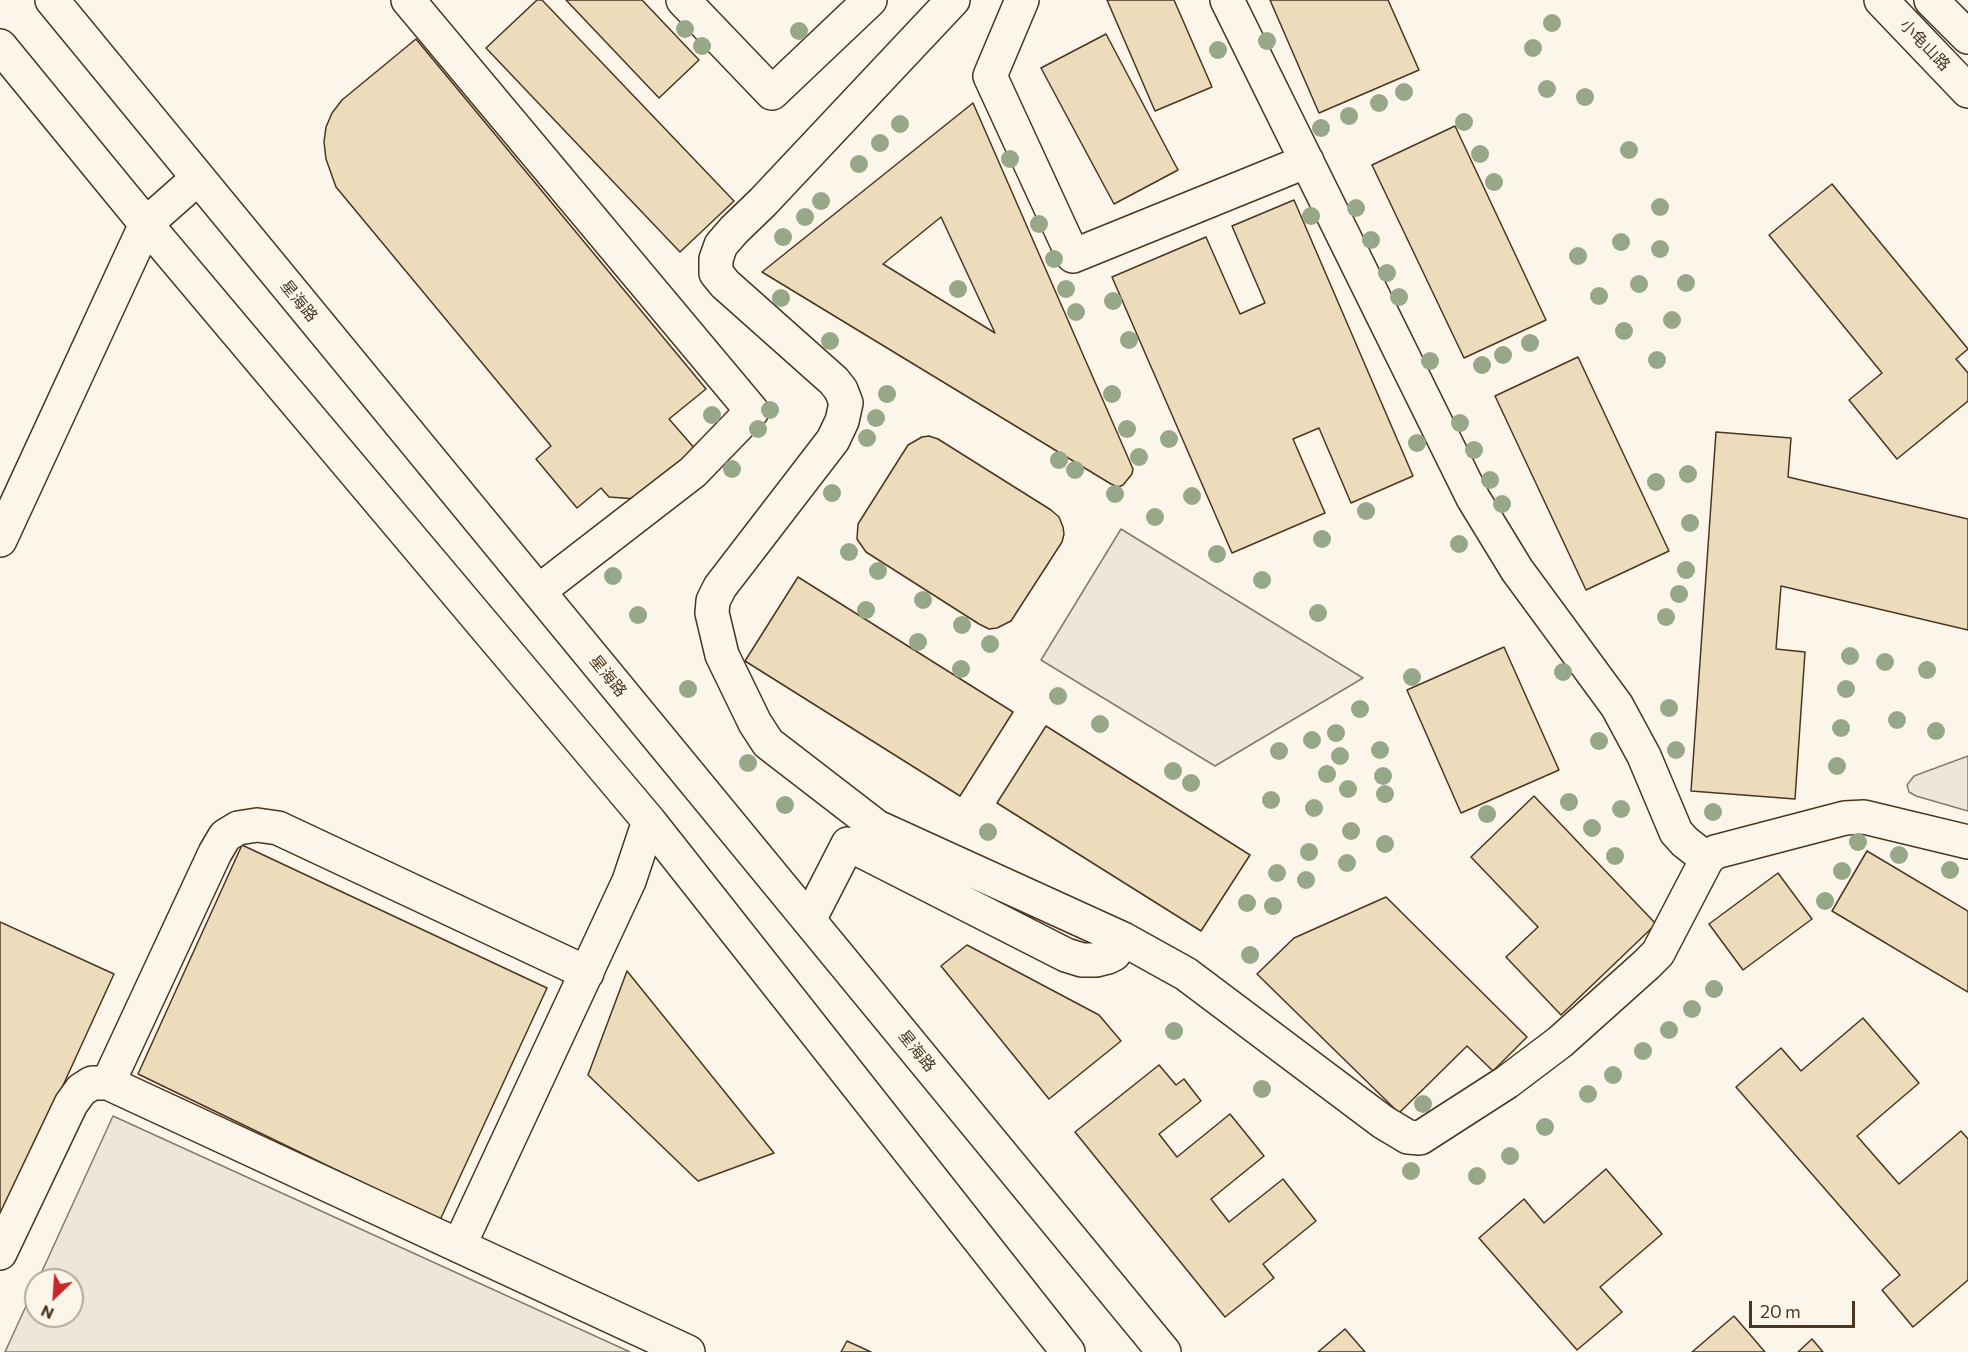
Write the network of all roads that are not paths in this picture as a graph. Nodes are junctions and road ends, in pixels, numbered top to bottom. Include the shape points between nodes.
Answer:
1 (52, 0) edge
2 (408, 0) edge
3 (683, 0) edge
4 (870, 0) edge
5 (953, 0) edge
6 (1022, 0) edge
7 (1227, 0) edge
8 (1881, 0) edge
9 (1932, 0) edge
10 (1968, 37) edge
11 (0, 46) edge
12 (1968, 91) edge
13 (1306, 161) junction
14 (198, 178) junction
15 (146, 224) junction
16 (0, 540) edge
17 (538, 591) junction
18 (649, 821) junction
19 (1968, 842) edge
20 (1707, 859) junction
21 (809, 920) junction
22 (1124, 939) junction
23 (587, 973) junction
24 (108, 1083) junction
25 (459, 1246) junction
26 (0, 1253) edge
27 (688, 1352) edge
28 (1068, 1352) edge
29 (1164, 1352) edge

1 - 14 street, 星海路
2 - 17 street via 752,411 693,472
3 - 4 street via 772,93
5 - 22 street via 720,246 716,273 724,284 834,381 846,403 833,440 720,587 712,613 722,655 768,742 877,827
6 - 13 street via 990,76 1073,256
7 - 13 street
8 - 12 street, 小龟山路
9 - 10 street
11 - 15 street
13 - 20 street via 1473,498 1517,570 1617,706 1644,756 1676,832
14 - 15 street
14 - 17 street, 星海路
15 - 16 street
15 - 18 street
17 - 21 street, 星海路
18 - 23 street via 629,881
18 - 28 street
19 - 20 street via 1864,817 1845,818 1715,852
20 - 22 street via 1658,953 1646,965 1551,1049 1420,1138 1408,1137 1383,1122 1186,974
21 - 22 street via 848,844 1066,955 1082,960 1108,957
21 - 29 street, 星海路
23 - 24 street via 278,828 238,828 225,836 215,853
23 - 25 street
24 - 25 street
24 - 26 street via 92,1083 71,1104
25 - 27 street

